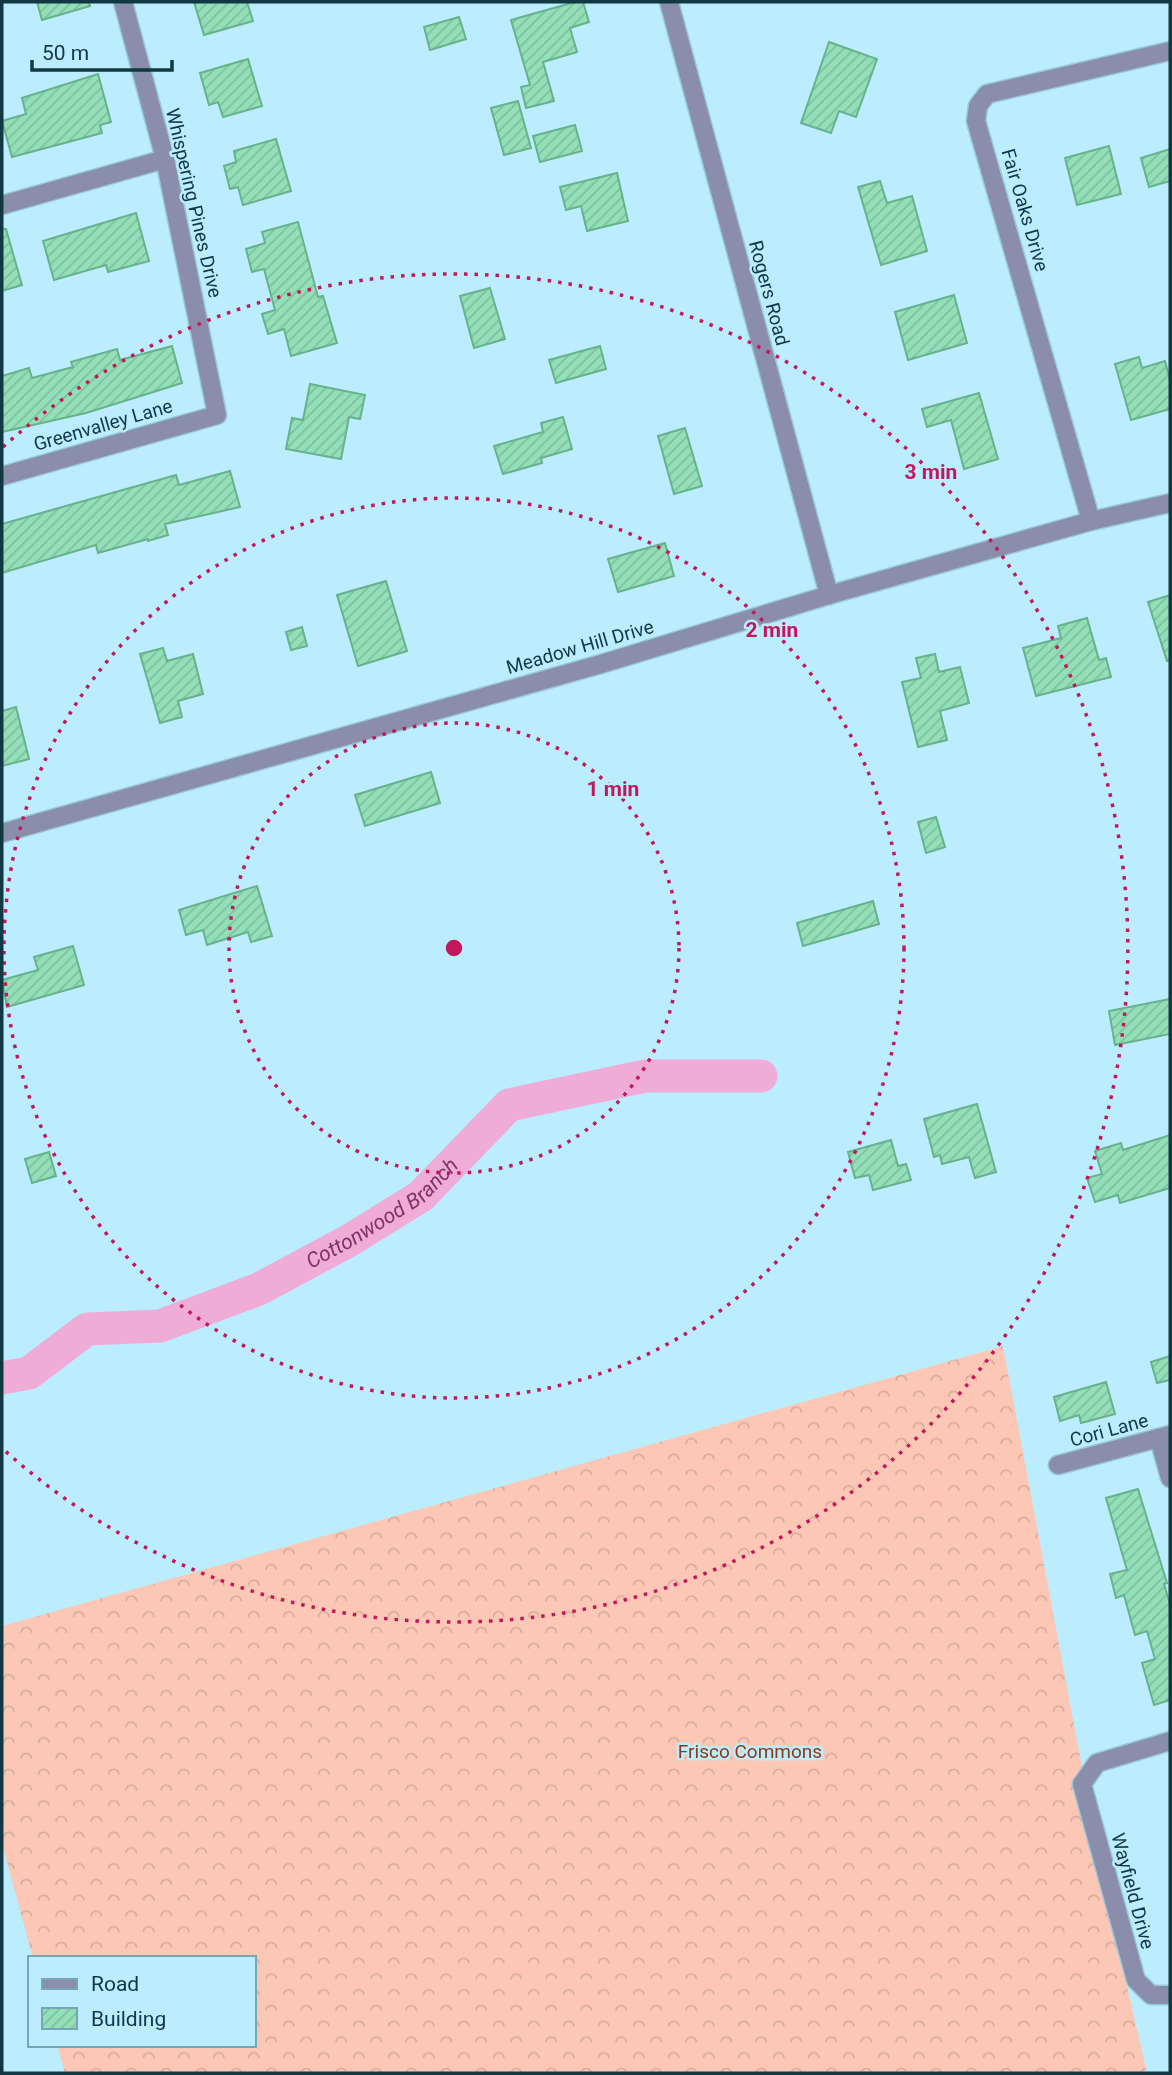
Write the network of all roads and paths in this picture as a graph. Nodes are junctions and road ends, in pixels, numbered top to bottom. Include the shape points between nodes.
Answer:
1 (123, 2) edge
2 (669, 2) edge
3 (1170, 51) edge
4 (165, 159) junction
5 (2, 205) edge
6 (217, 415) joint
7 (2, 475) edge
8 (1170, 503) edge
9 (1091, 521) junction
10 (829, 595) junction
11 (2, 834) edge
12 (1165, 1437) edge
13 (1058, 1465) dead end
14 (1170, 1478) edge
15 (1170, 1741) edge
16 (1170, 1995) edge

1 - 4 street, Whispering Pines Drive
2 - 10 street, Rogers Road
3 - 9 street, Fair Oaks Drive via 987,94 978,106 976,121
4 - 5 street
4 - 6 street, Whispering Pines Drive
6 - 7 street, Greenvalley Lane
8 - 9 street, Meadow Hill Drive
9 - 10 street, Meadow Hill Drive
10 - 11 street, Meadow Hill Drive
12 - 13 street, Cori Lane
12 - 14 street
15 - 16 street, Wayfield Drive via 1097,1763 1082,1784 1136,1980 1151,1995

